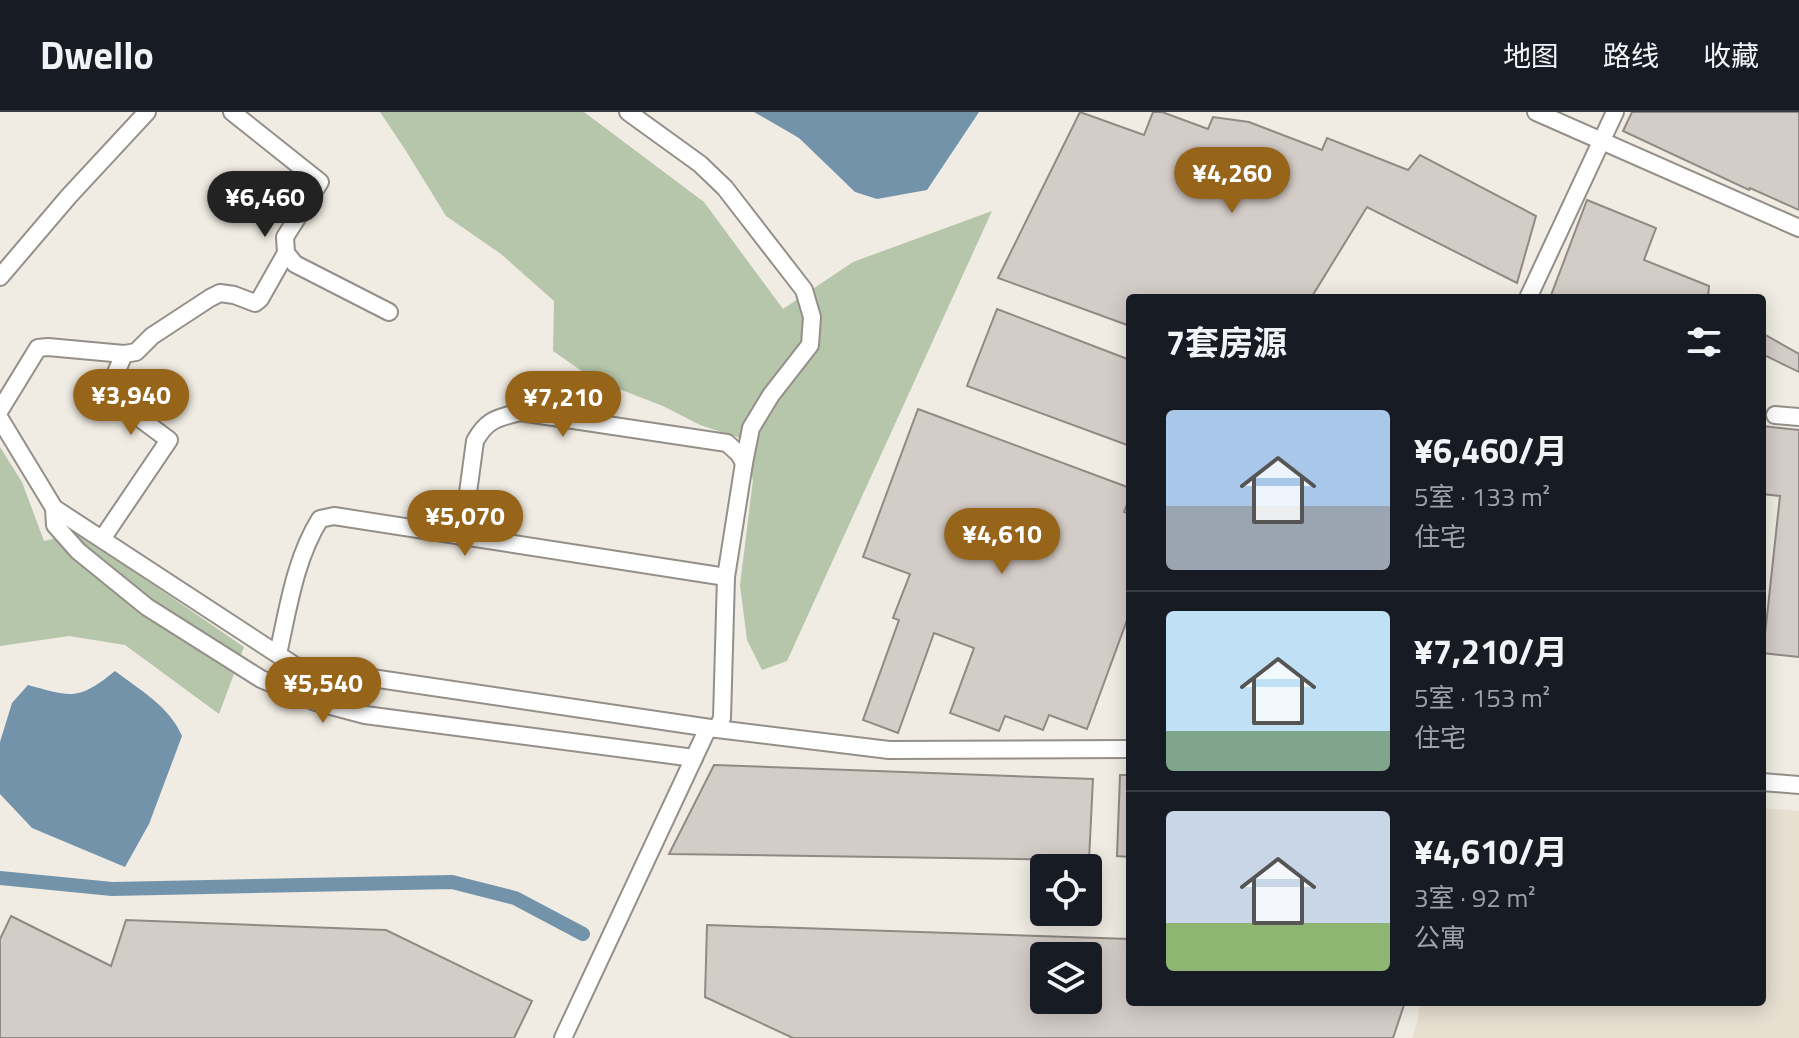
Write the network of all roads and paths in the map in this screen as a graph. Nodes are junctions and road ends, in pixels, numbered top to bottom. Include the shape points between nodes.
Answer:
1 (147, 112) edge
2 (232, 112) edge
3 (628, 112) edge
4 (1536, 112) edge
5 (1615, 112) edge
6 (1601, 141) junction
7 (1799, 228) edge
8 (286, 253) junction
9 (0, 277) edge
10 (1530, 294) edge
11 (389, 312) dead end
12 (124, 354) junction
13 (0, 410) edge
14 (1775, 415) dead end
15 (1799, 417) edge
16 (0, 419) edge
17 (744, 463) junction
18 (54, 508) junction
19 (462, 537) junction
20 (102, 539) junction
21 (726, 577) junction
22 (278, 654) junction
23 (713, 729) junction
24 (1126, 749) edge
25 (694, 758) junction
26 (1766, 782) edge
27 (1799, 785) edge
28 (563, 1038) edge

1 - 9 street
2 - 8 street via 320,182 285,237
3 - 17 street via 725,188 804,290 812,317 810,345 751,428
4 - 6 street
5 - 6 street
6 - 7 street
6 - 10 street
8 - 11 street via 295,264
8 - 12 street via 255,303 220,293 136,352
12 - 13 street via 38,348
12 - 20 street via 107,394 169,440
14 - 15 street
16 - 18 street
17 - 19 street via 727,443 520,412 508,415 482,428 475,441
17 - 21 street
18 - 20 street
18 - 25 street via 55,525 78,551 147,607 261,679 316,702 365,715
19 - 21 street
19 - 22 street via 334,516 320,519 308,538
20 - 22 street
21 - 23 street via 722,718
22 - 23 street via 297,667
23 - 24 street via 889,750
23 - 25 street
25 - 28 street
26 - 27 street

